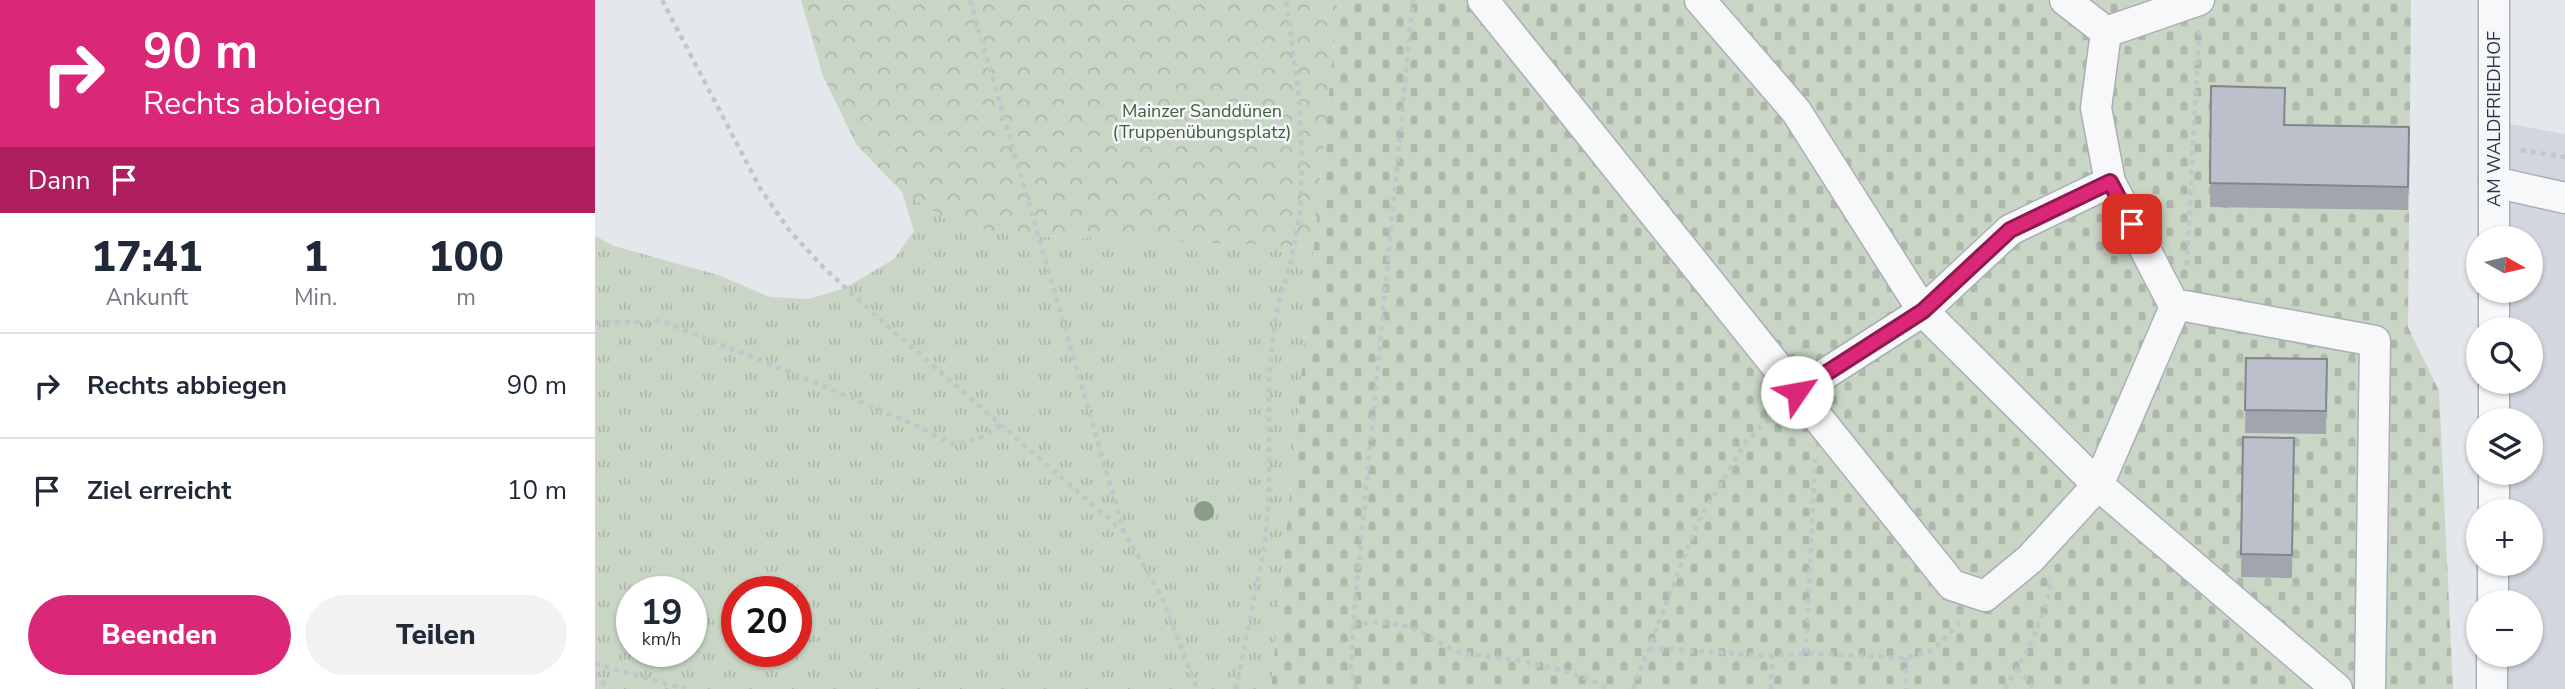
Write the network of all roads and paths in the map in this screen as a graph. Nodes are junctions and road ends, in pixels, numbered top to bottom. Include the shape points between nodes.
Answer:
1 (662, 0) edge
2 (970, 0) edge
3 (1286, 0) edge
4 (1413, 0) edge
5 (1483, 0) edge
6 (1700, 0) edge
7 (2065, 0) edge
8 (2494, 0) edge
9 (2199, 14) edge
10 (2106, 32) junction
11 (2517, 149) dead end
12 (2565, 157) edge
13 (2110, 182) junction
14 (2494, 182) junction
15 (2565, 198) edge
16 (2494, 226) edge
17 (2180, 306) junction
18 (1923, 311) junction
19 (595, 323) edge
20 (1797, 392) junction
21 (1816, 416) junction
22 (1001, 425) junction
23 (2098, 485) junction
24 (1124, 532) junction
25 (2030, 559) junction
26 (1985, 596) junction
27 (1353, 624) junction
28 (1649, 648) junction
29 (1807, 653) junction
30 (1772, 656) junction
31 (1906, 658) junction
32 (595, 664) edge
33 (2492, 667) edge
34 (2018, 668) junction
35 (595, 674) edge
36 (609, 689) edge
37 (685, 689) edge
38 (1197, 689) edge
39 (1236, 689) edge
40 (1356, 689) edge
41 (1609, 689) edge
42 (1633, 689) edge
43 (1771, 689) edge
44 (1906, 689) edge
45 (2005, 689) edge
46 (2033, 689) edge
47 (2337, 689) edge
48 (2370, 689) edge
49 (2492, 689) edge

1 - 22 path via 759,188 789,230 823,267
2 - 24 path
3 - 39 path via 1299,97 1300,214 1276,313 1269,375 1265,543
4 - 27 path
5 - 20 street
6 - 18 street via 1796,111
7 - 10 street
8 - 14 street, AM WALDFRIEDHOF
9 - 10 street
9 - 17 path
10 - 13 street via 2096,108
11 - 12 path
13 - 17 street
13 - 18 street via 2010,230
14 - 15 street
14 - 16 street, AM WALDFRIEDHOF
17 - 23 street
17 - 48 street via 2375,341
18 - 20 street
18 - 23 street
19 - 22 path via 662,321 952,444 980,438
20 - 21 street
20 - 28 path via 1745,443 1697,524
21 - 26 street via 1952,585
21 - 29 path
22 - 24 path
23 - 25 street
23 - 47 street
24 - 38 path via 1161,595
25 - 26 street
25 - 34 path via 2051,582 2048,600
26 - 31 path via 1933,650
27 - 40 path
27 - 41 path via 1411,627 1457,652 1561,670
28 - 30 path
28 - 42 path
29 - 30 path
29 - 31 path
30 - 43 path
31 - 44 path
32 - 37 path
33 - 49 street
34 - 45 path
34 - 46 path
35 - 36 path

